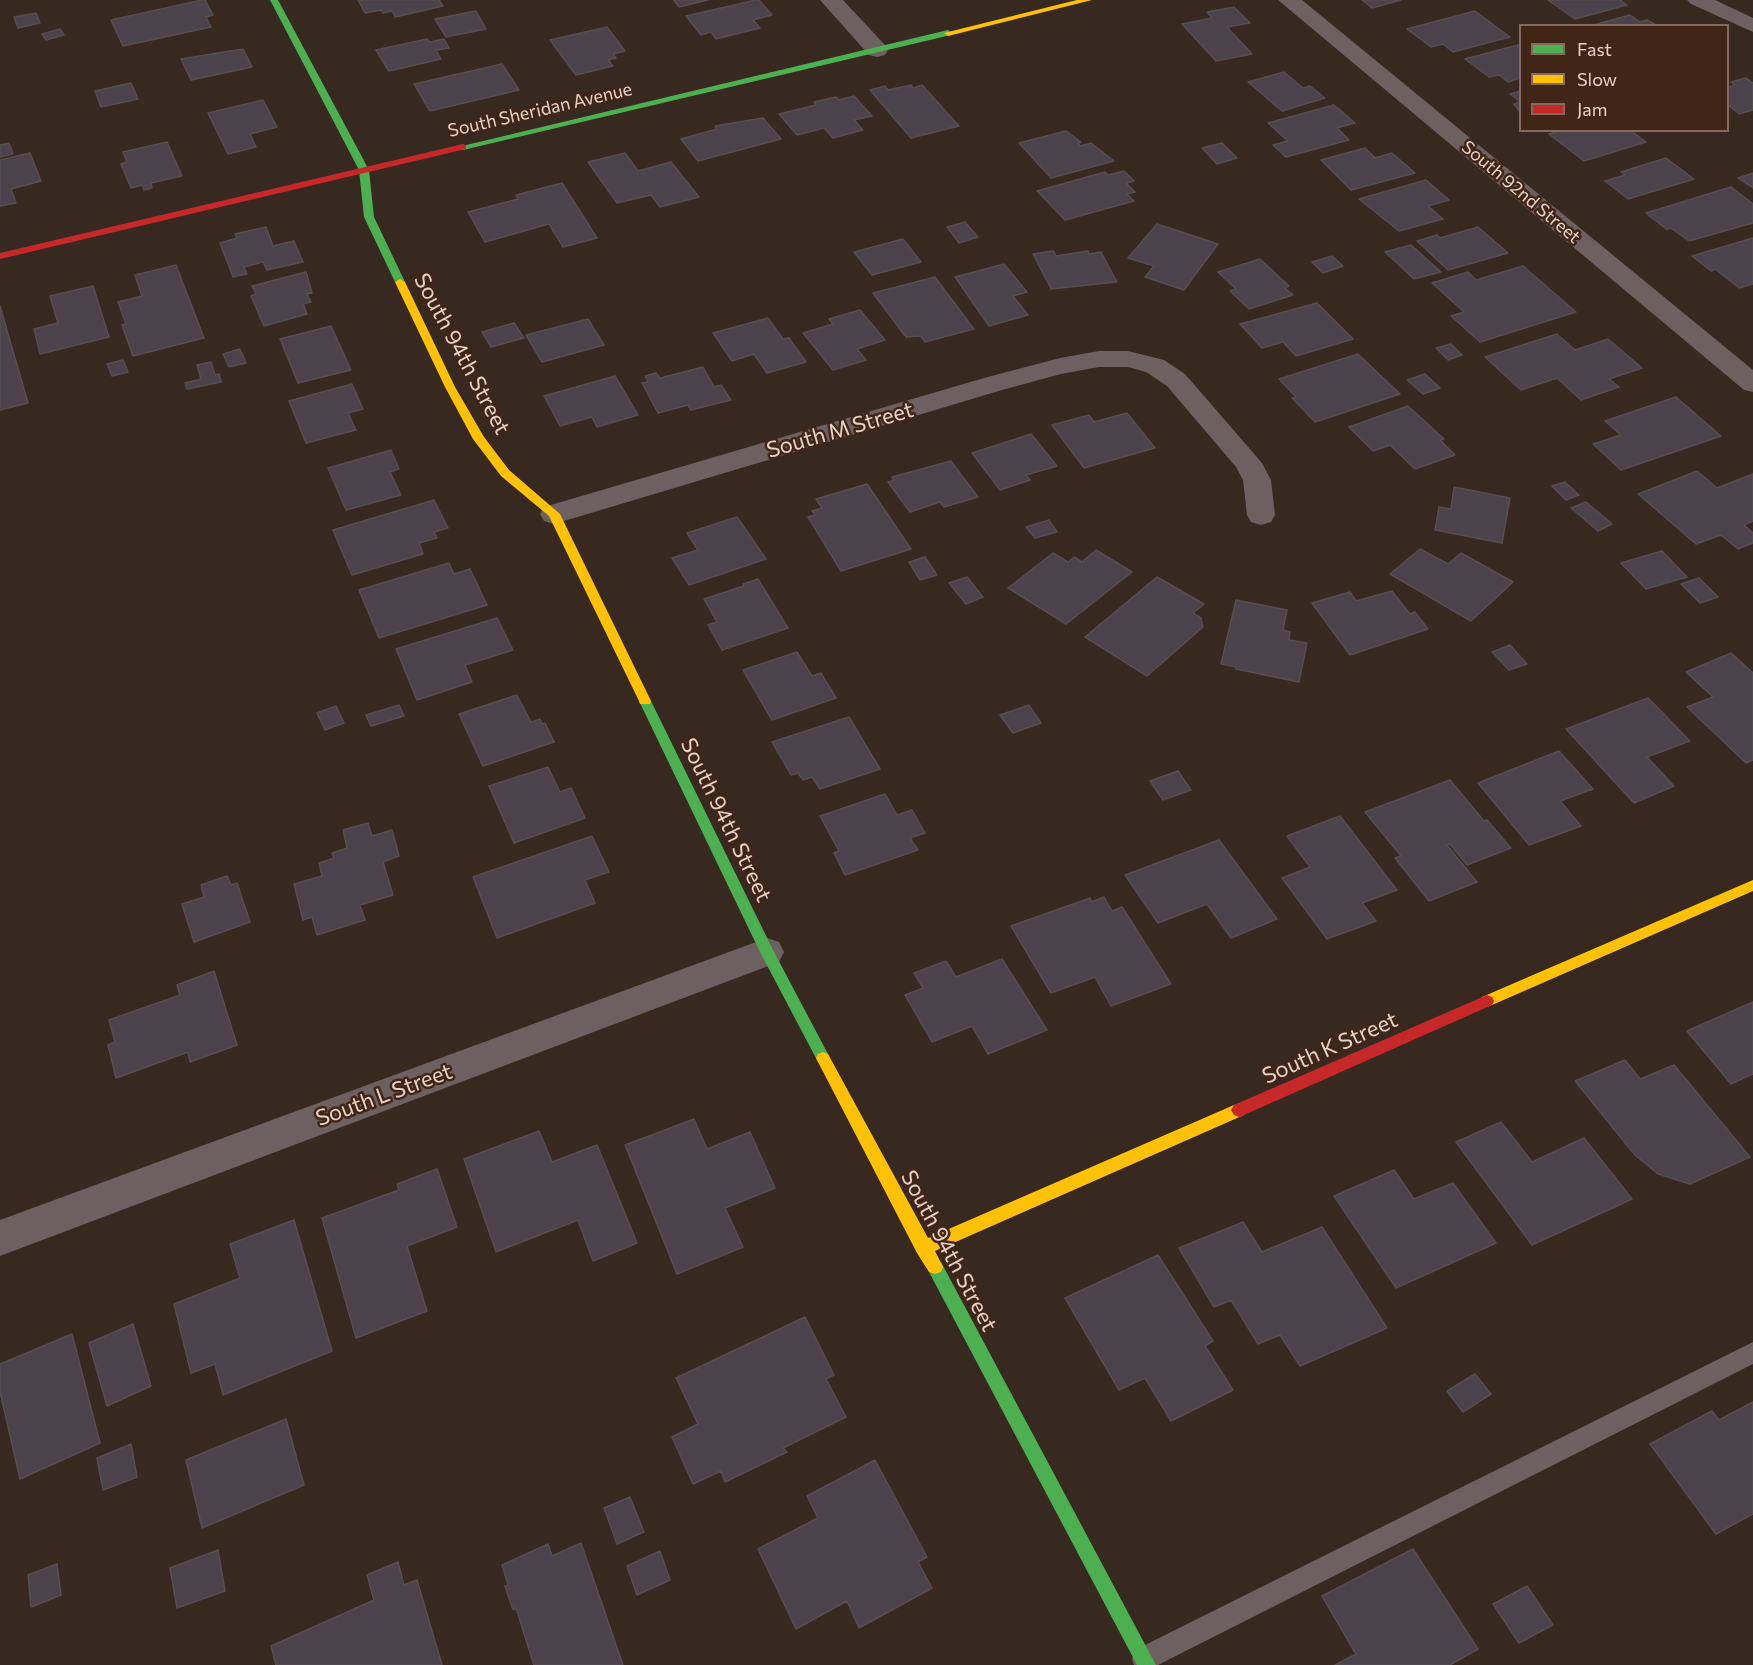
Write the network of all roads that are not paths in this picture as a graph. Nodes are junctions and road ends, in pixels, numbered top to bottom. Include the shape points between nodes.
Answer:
1 (274, 0) edge
2 (831, 0) edge
3 (1088, 0) edge
4 (1289, 0) edge
5 (1698, 0) edge
6 (1753, 26) edge
7 (877, 50) junction
8 (364, 170) junction
9 (0, 256) edge
10 (1753, 384) edge
11 (554, 514) junction
12 (1261, 515) dead end
13 (1753, 885) edge
14 (767, 952) junction
15 (0, 1238) edge
16 (923, 1248) junction
17 (1753, 1353) edge
18 (1145, 1662) edge

1 - 8 street, South 94th Street
2 - 7 street
3 - 7 street, South Sheridan Avenue
4 - 10 street, South 92nd Street
5 - 6 street
7 - 8 street, South Sheridan Avenue
8 - 9 street, South Sheridan Avenue
8 - 11 street, South 94th Street via 369,217 450,387 479,439 505,473
11 - 12 street, South M Street via 1060,366 1099,358 1128,359 1155,366 1176,380 1233,445 1257,480
11 - 14 street, South 94th Street
13 - 16 street, South K Street
14 - 15 street, South L Street
14 - 16 street, South 94th Street
16 - 18 street, South 94th Street
17 - 18 lane

